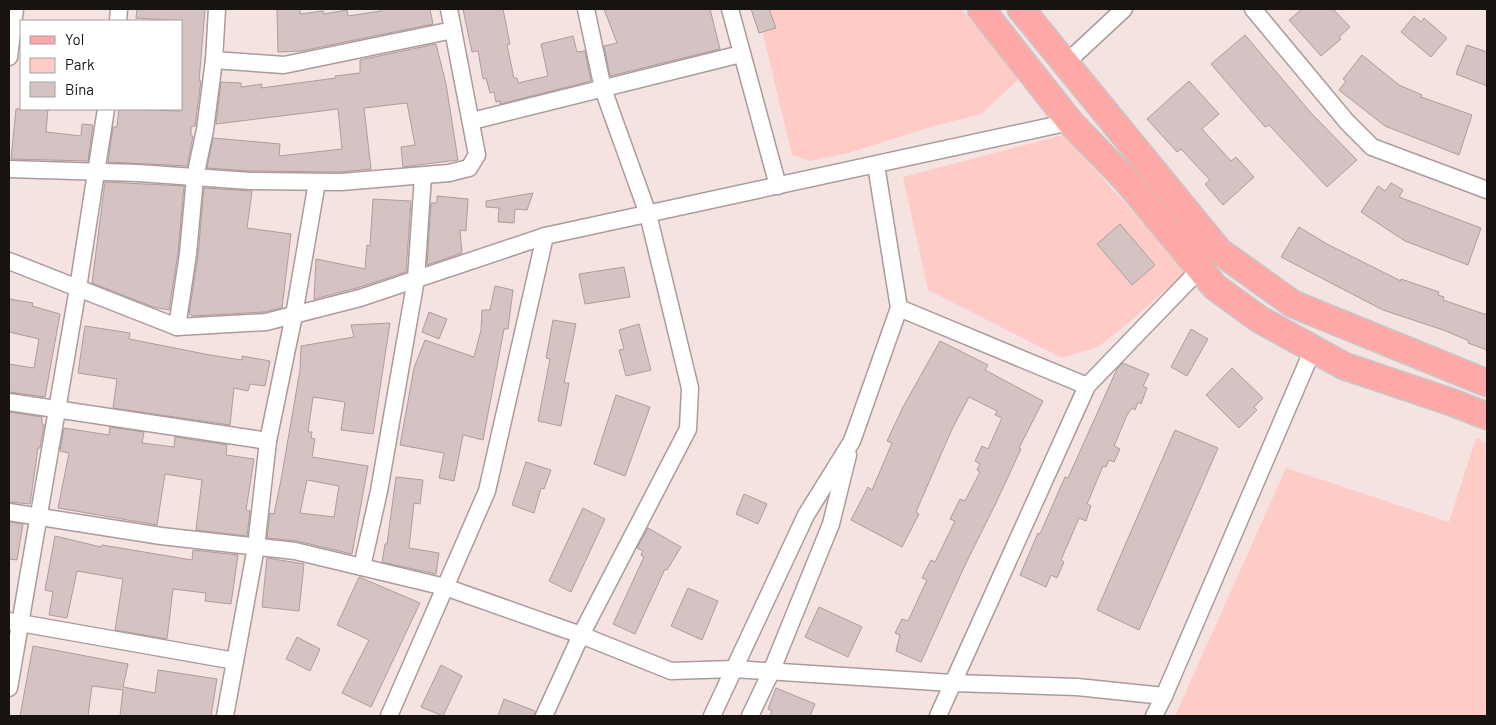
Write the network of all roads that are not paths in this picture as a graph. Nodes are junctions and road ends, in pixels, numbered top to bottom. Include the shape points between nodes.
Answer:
1 (15, 9) edge
2 (218, 9) edge
3 (449, 9) edge
4 (586, 9) edge
5 (730, 9) edge
6 (980, 9) edge
7 (1021, 9) edge
8 (1124, 9) edge
9 (1253, 9) edge
10 (453, 30) junction
11 (741, 54) junction
12 (9, 57) edge
13 (214, 60) junction
14 (1066, 63) junction
15 (603, 89) junction
16 (106, 110) edge
17 (472, 120) junction
18 (1070, 122) junction
19 (876, 165) junction
20 (9, 169) edge
21 (96, 172) junction
22 (422, 176) junction
23 (195, 177) junction
24 (316, 182) junction
25 (778, 186) junction
26 (1487, 190) edge
27 (648, 214) junction
28 (545, 236) junction
29 (9, 261) edge
30 (1200, 269) junction
31 (416, 279) junction
32 (78, 288) junction
33 (899, 308) junction
34 (294, 315) junction
35 (177, 327) junction
36 (1313, 349) junction
37 (1487, 383) edge
38 (1087, 386) junction
39 (9, 402) edge
40 (56, 409) junction
41 (1487, 416) edge
42 (268, 441) junction
43 (852, 441) junction
44 (9, 512) edge
45 (38, 517) junction
46 (256, 547) junction
47 (362, 567) junction
48 (445, 587) junction
49 (14, 623) edge
50 (581, 635) junction
51 (235, 661) junction
52 (734, 669) junction
53 (772, 672) junction
54 (952, 683) junction
55 (9, 688) edge
56 (1164, 696) junction
57 (225, 716) edge
58 (388, 716) edge
59 (544, 716) edge
60 (712, 716) edge
61 (750, 716) edge
62 (938, 716) edge
63 (1154, 716) edge

1 - 12 street
2 - 13 street
3 - 10 street
4 - 15 street
5 - 11 street
6 - 18 main road
7 - 14 main road
8 - 14 street
9 - 26 street via 1347,122 1372,147
10 - 13 street via 284,65
10 - 17 street
11 - 15 street
11 - 25 street
13 - 23 street
14 - 37 main road via 1219,251 1293,304
15 - 17 street
15 - 27 street
16 - 21 street
17 - 22 street via 477,155 469,168
18 - 19 street
18 - 30 main road via 1127,181
19 - 25 street
19 - 33 street
20 - 21 street
21 - 23 street
21 - 32 street
22 - 24 street
22 - 31 street
23 - 24 street
23 - 35 street
24 - 34 street
25 - 27 street
27 - 28 street
27 - 50 street via 690,388 688,429
28 - 31 street
28 - 48 street via 487,491
29 - 32 street
30 - 36 main road via 1215,287 1259,319
30 - 38 street
31 - 34 street
31 - 47 street via 379,491
32 - 35 street
32 - 40 street
33 - 38 street
33 - 43 street
34 - 35 street via 266,322
34 - 42 street
36 - 41 main road via 1344,366
36 - 56 street
38 - 54 street
39 - 40 street
40 - 42 street
40 - 45 street
42 - 46 street
43 - 52 street via 806,515
43 - 53 street via 831,524
44 - 45 street
45 - 46 street
45 - 49 street
46 - 47 street via 295,551
46 - 51 street
47 - 48 street
48 - 50 street
48 - 58 street
49 - 51 street
49 - 55 street
50 - 52 street via 671,671
50 - 59 street
51 - 57 street
52 - 53 street
52 - 60 street
53 - 54 street
53 - 61 street
54 - 56 street via 1077,687
54 - 62 street
56 - 63 street

